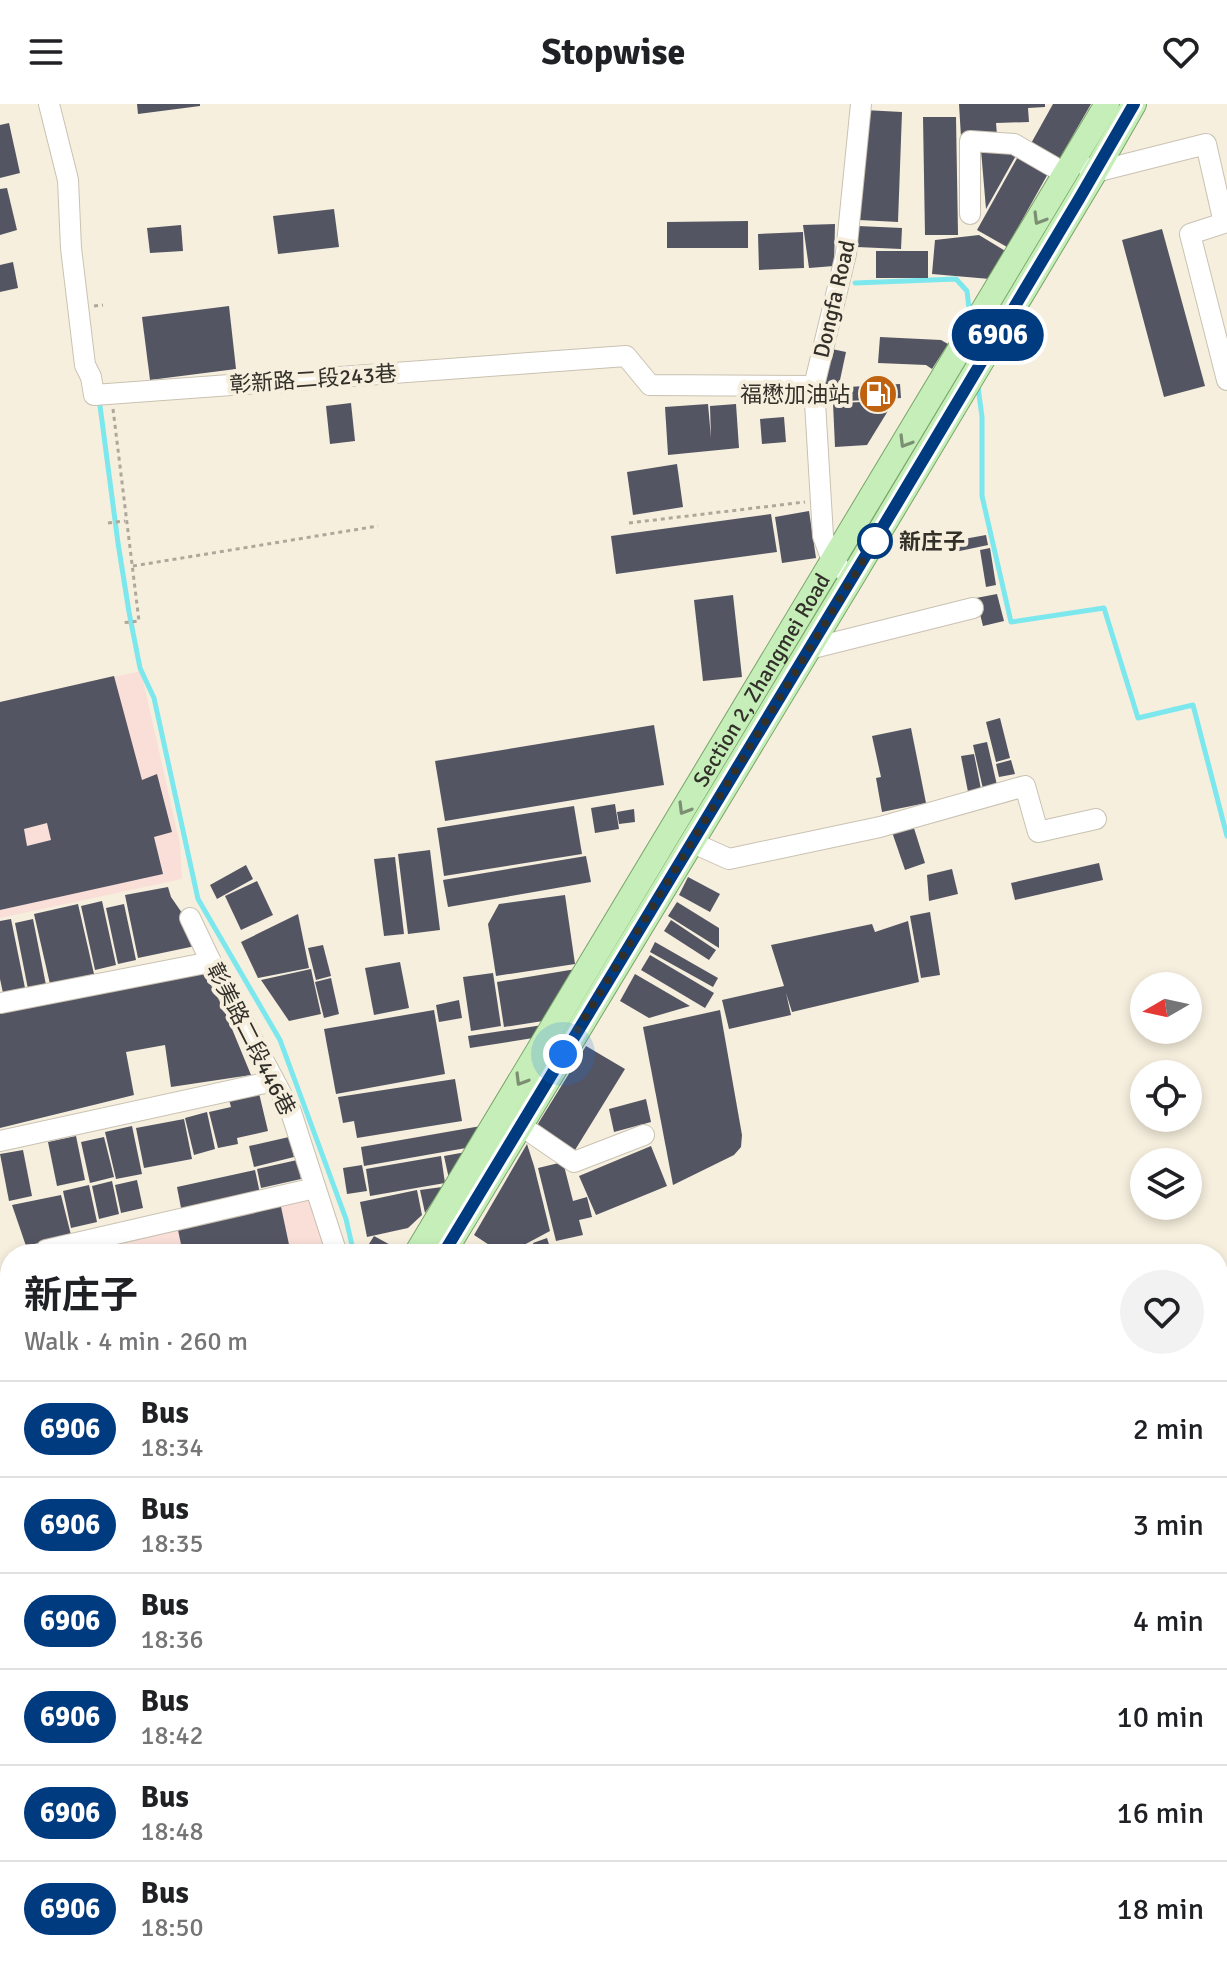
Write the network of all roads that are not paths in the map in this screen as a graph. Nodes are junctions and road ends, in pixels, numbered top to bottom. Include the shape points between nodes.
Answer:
1 (49, 104) edge
2 (861, 104) edge
3 (1107, 104) edge
4 (1134, 104) edge
5 (1078, 169) junction
6 (970, 214) dead end
7 (1227, 380) edge
8 (814, 386) junction
9 (843, 570) junction
10 (973, 608) dead end
11 (809, 649) junction
12 (1096, 819) dead end
13 (691, 842) junction
14 (190, 918) dead end
15 (607, 959) junction
16 (211, 962) junction
17 (1, 1003) edge
18 (274, 1081) junction
19 (520, 1125) junction
20 (644, 1135) dead end
21 (0, 1141) edge
22 (315, 1188) junction
23 (72, 1244) edge
24 (334, 1244) edge
25 (422, 1244) edge
26 (449, 1244) edge

1 - 8 street, 彰新路二段243巷 via 68,180 85,365 103,394 626,356 650,385
2 - 8 street, Dongfa Road via 846,254
3 - 5 main road, Section 2, Zhangmei Road
4 - 5 main road, Section 2, Zhangmei Road
5 - 6 street via 1014,144 970,141
5 - 7 street via 1206,144 1224,223 1190,234
5 - 9 main road, Section 2, Zhangmei Road
8 - 9 street, Dongfa Road via 823,536
9 - 11 main road, Section 2, Zhangmei Road
9 -> 15 main road, Section 2, Zhangmei Road
10 - 11 street
11 - 13 main road, Section 2, Zhangmei Road
12 - 13 street via 1038,832 1025,786 880,827 729,859
13 - 15 main road, Section 2, Zhangmei Road
14 - 16 street, 彰美路二段446巷
15 - 19 main road, Section 2, Zhangmei Road
15 -> 25 main road, Section 2, Zhangmei Road
16 - 17 street
16 - 18 street, 彰美路二段446巷
18 - 21 street
18 - 22 street, 彰美路二段446巷 via 291,1112
19 - 20 street via 574,1162
19 - 26 main road, Section 2, Zhangmei Road
22 - 23 street
22 - 24 street, 彰美路二段446巷

